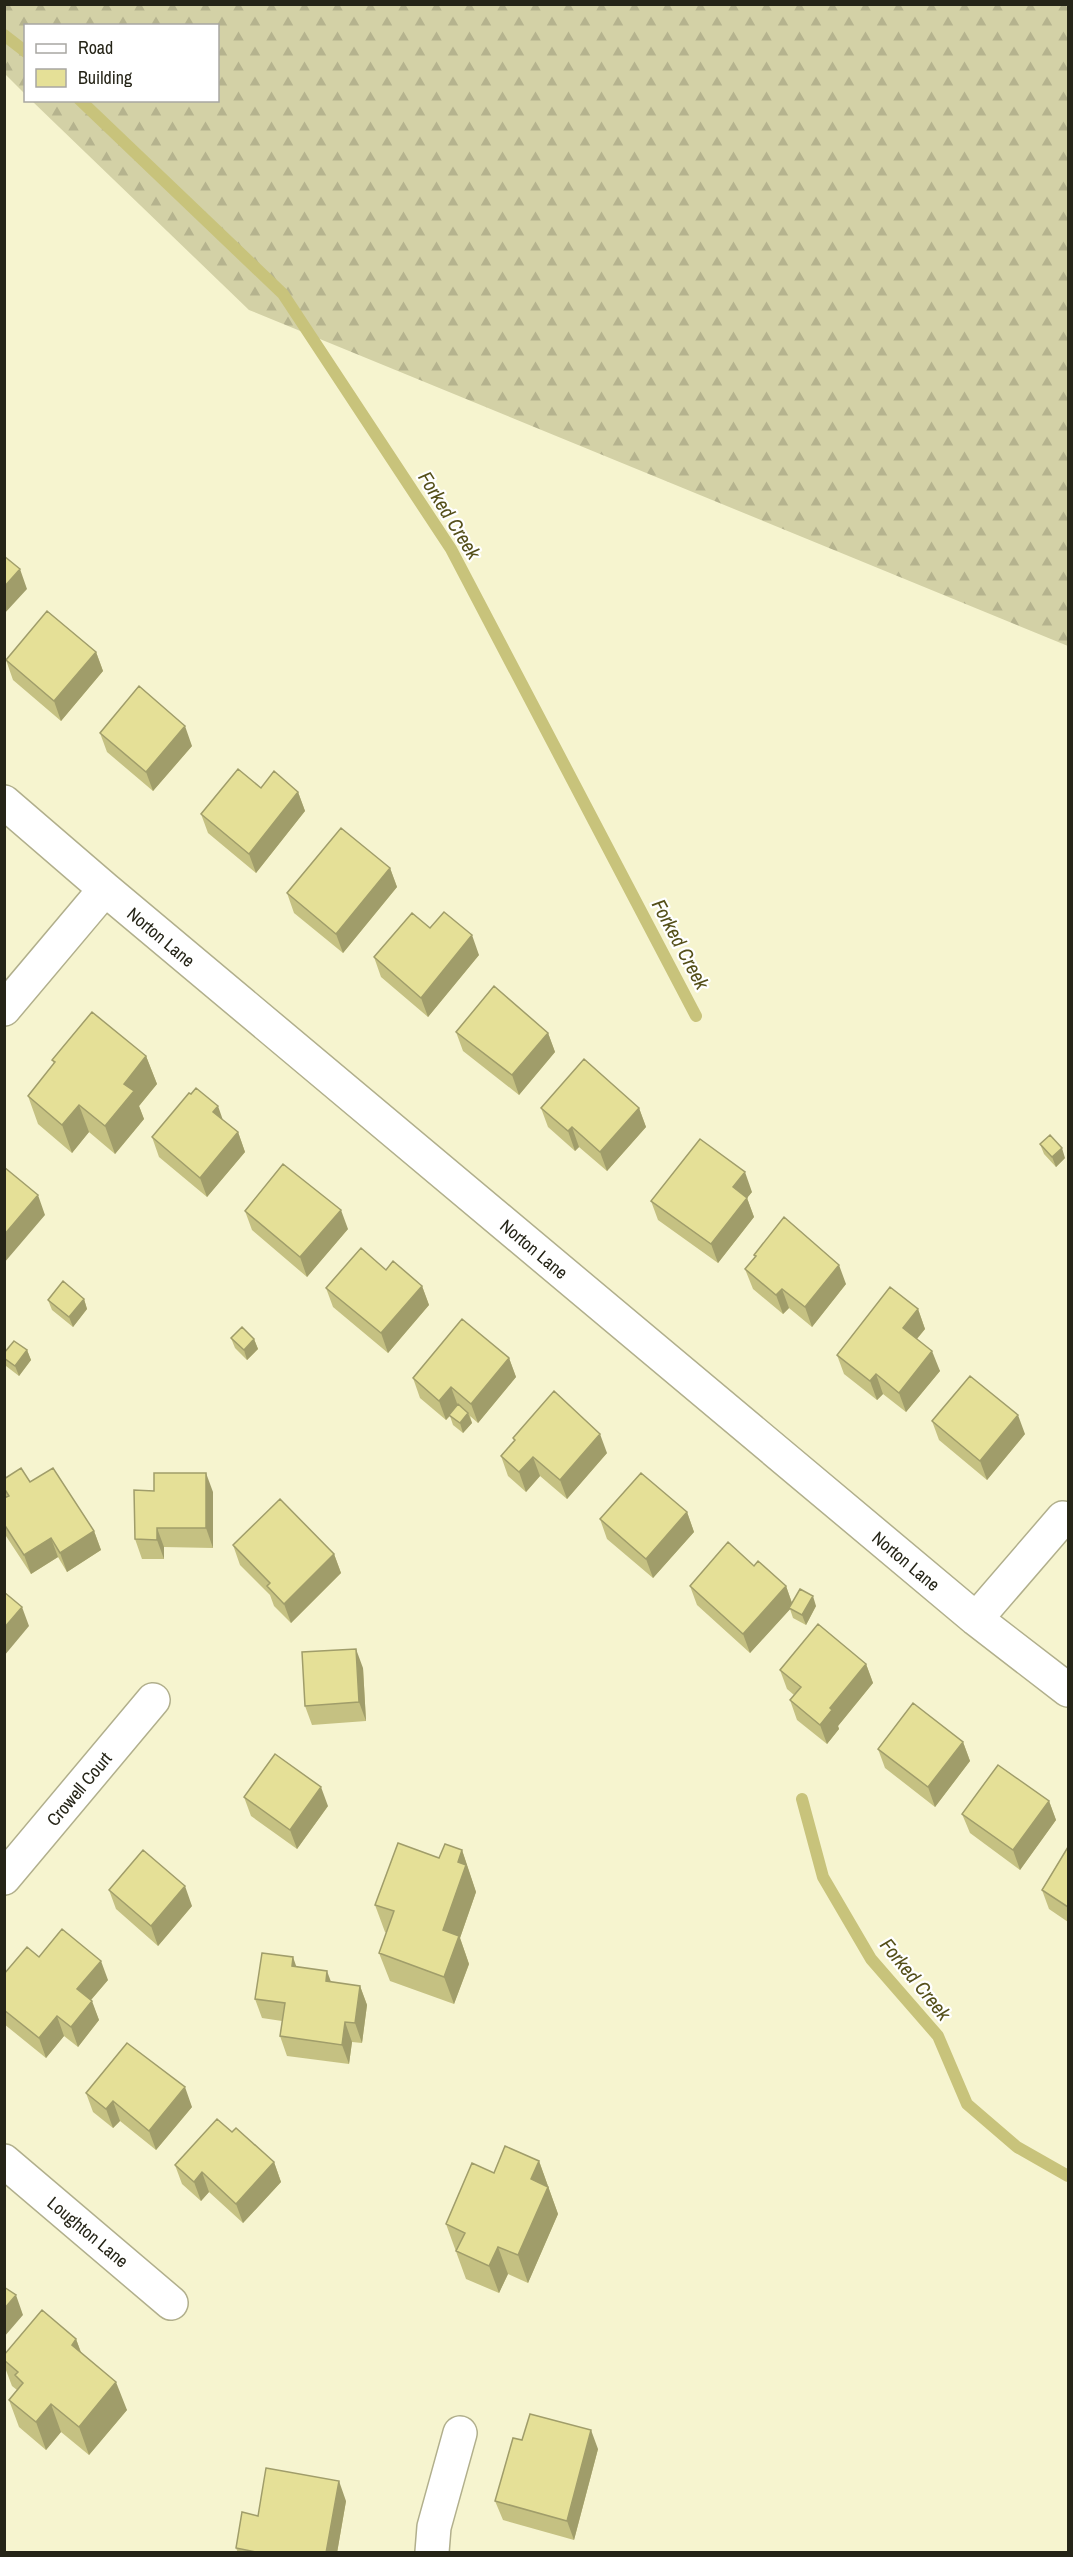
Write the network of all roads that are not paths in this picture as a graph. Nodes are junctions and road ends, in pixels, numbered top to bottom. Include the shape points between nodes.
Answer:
1 (4, 802) edge
2 (105, 889) junction
3 (4, 1009) edge
4 (1063, 1518) dead end
5 (976, 1619) junction
6 (1068, 1690) edge
7 (153, 1700) dead end
8 (4, 1878) edge
9 (4, 2161) edge
10 (171, 2303) dead end
11 (460, 2433) dead end
12 (432, 2553) edge

1 - 2 street, Norton Lane
2 - 3 street
2 - 5 street, Norton Lane
4 - 5 street
5 - 6 street, Norton Lane
7 - 8 street, Crowell Court
9 - 10 street, Loughton Lane
11 - 12 street via 434,2527

